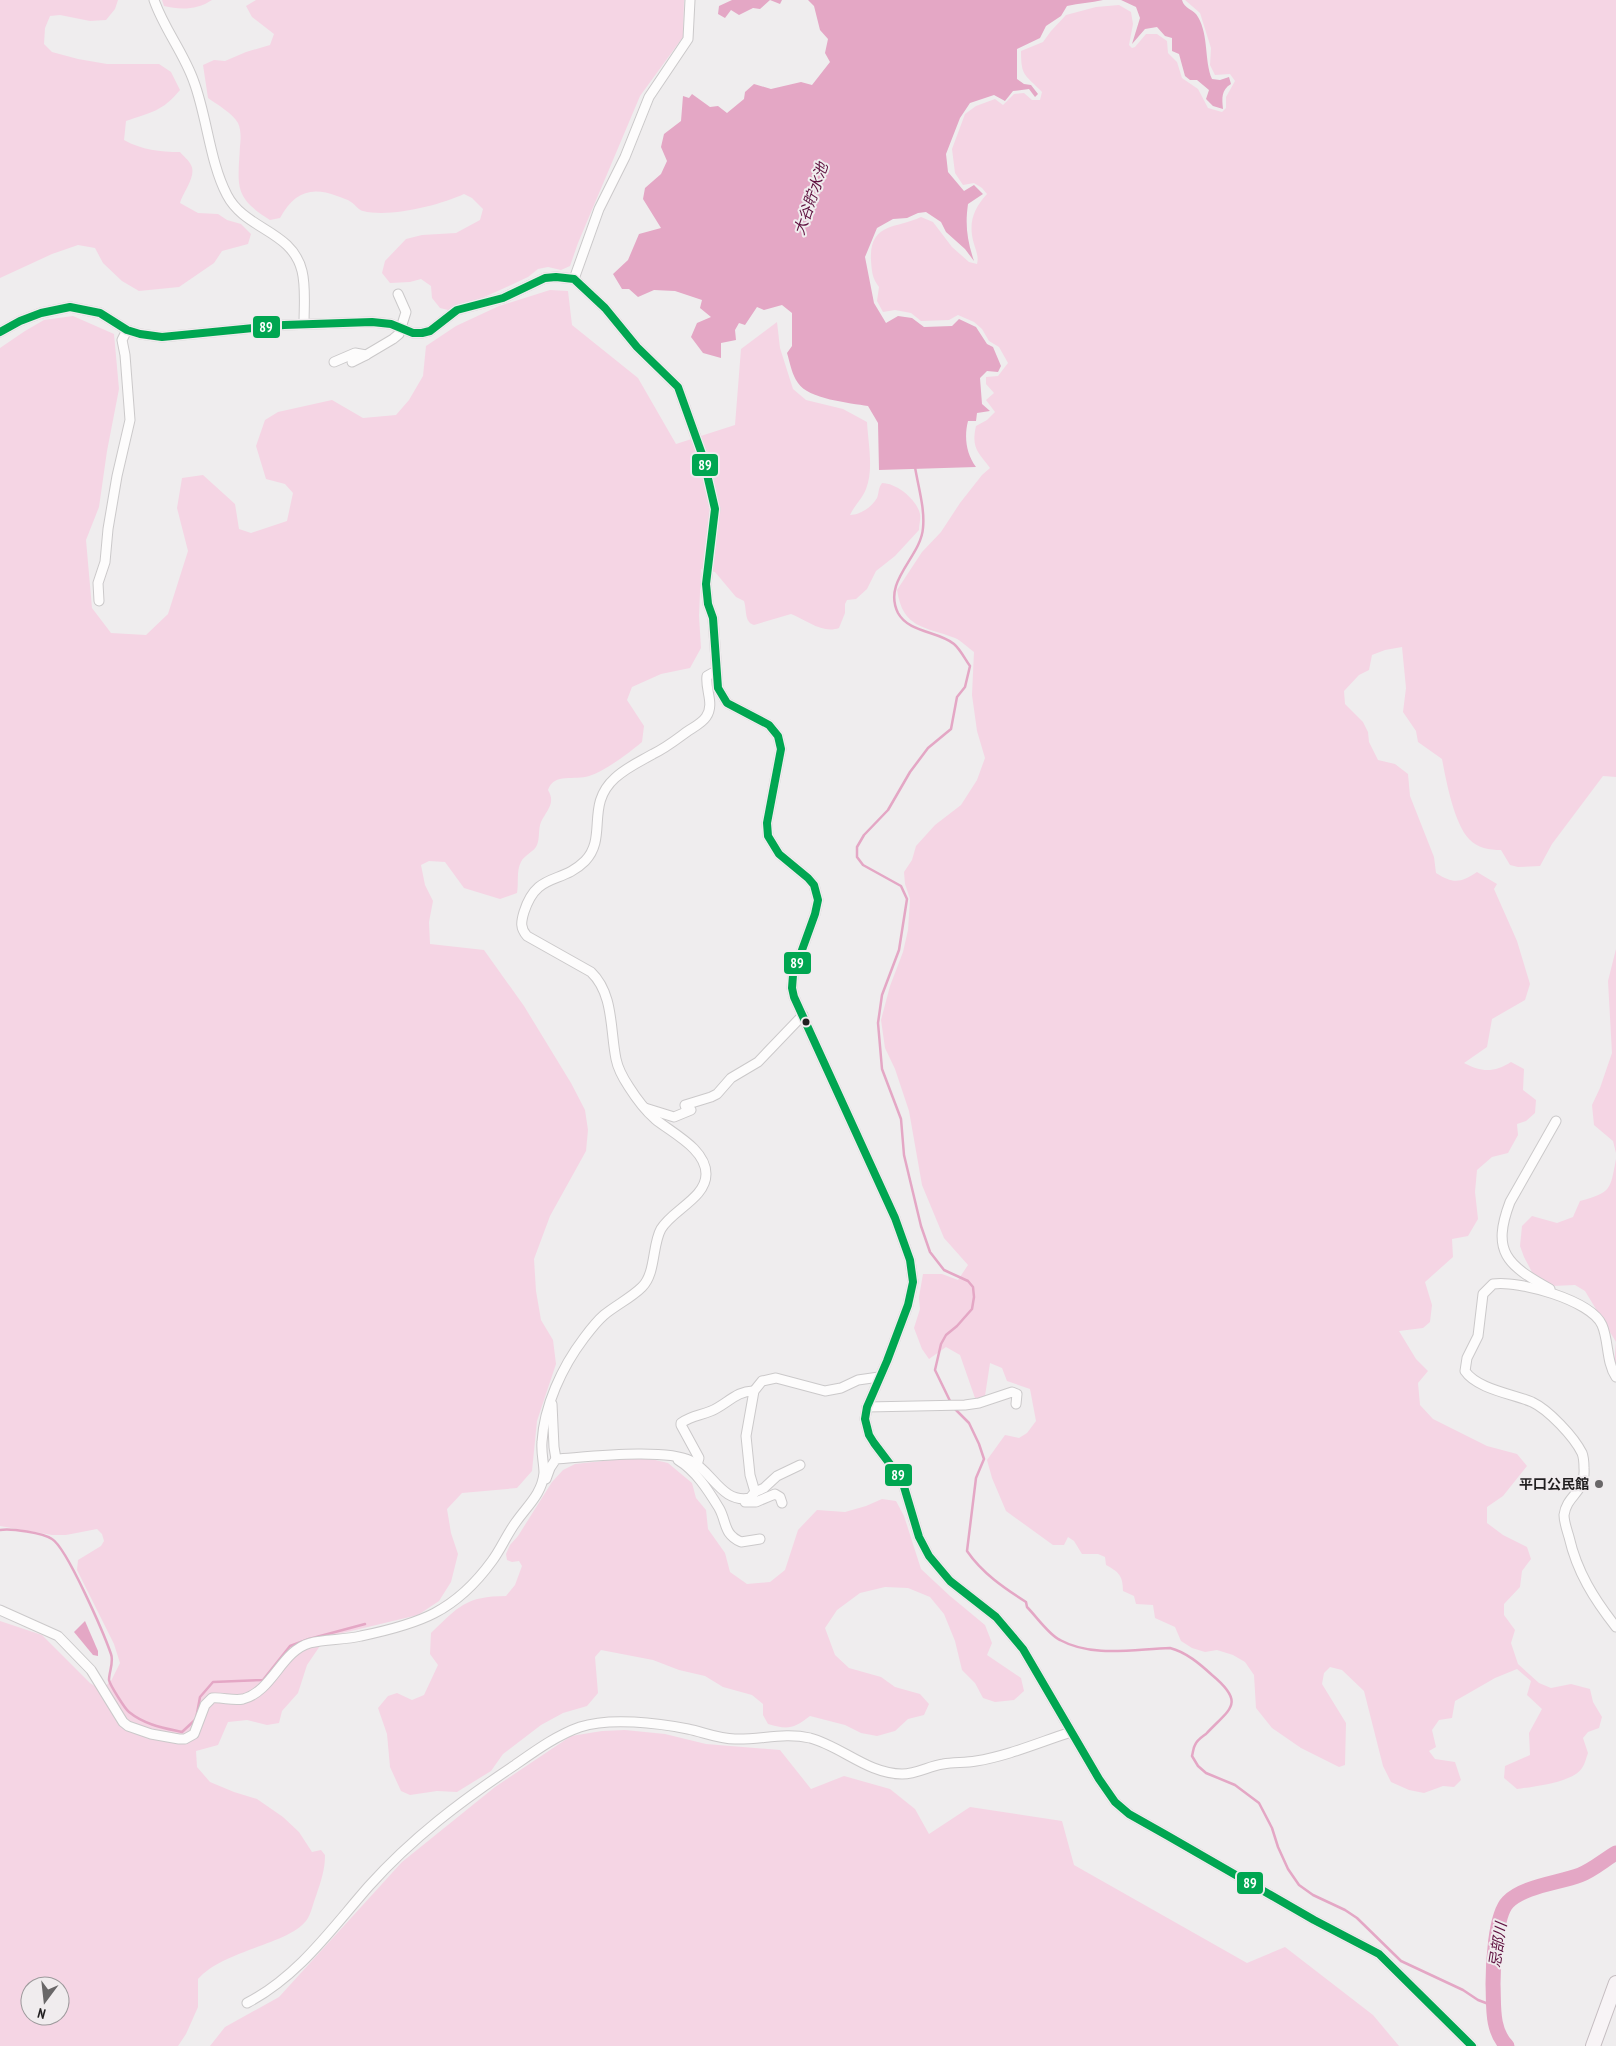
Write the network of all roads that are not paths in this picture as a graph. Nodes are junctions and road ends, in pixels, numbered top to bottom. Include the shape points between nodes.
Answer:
1 (154, 0) edge
2 (690, 0) edge
3 (574, 279) junction
4 (398, 294) dead end
5 (304, 324) junction
6 (401, 329) junction
7 (127, 330) junction
8 (0, 332) edge
9 (366, 355) junction
10 (334, 362) dead end
11 (352, 362) dead end
12 (100, 601) dead end
13 (716, 670) junction
14 (803, 1015) junction
15 (644, 1108) junction
16 (1556, 1121) dead end
17 (1567, 1300) junction
18 (879, 1377) junction
19 (1616, 1377) edge
20 (754, 1390) junction
21 (552, 1400) junction
22 (1016, 1404) dead end
23 (867, 1407) junction
24 (672, 1456) junction
25 (556, 1459) junction
26 (697, 1465) junction
27 (800, 1465) dead end
28 (539, 1489) junction
29 (755, 1492) junction
30 (737, 1498) junction
31 (782, 1503) dead end
32 (760, 1539) dead end
33 (0, 1610) edge
34 (1616, 1627) edge
35 (1071, 1732) junction
36 (1616, 1983) edge
37 (248, 2003) dead end
38 (1472, 2046) edge
39 (1593, 2046) edge

1 - 5 street via 194,82 228,197 248,219 291,247 298,259 303,272
2 - 3 street via 688,39 648,97 625,157 599,209
3 - 6 street via 556,277 540,280 503,298 457,310 430,331 413,334
3 - 13 street via 678,387 692,422 715,509 706,584 713,618
4 - 6 street via 406,312
5 - 6 street via 381,322
5 - 7 street via 162,338
6 - 9 street via 393,339
7 - 8 street via 100,313 70,307 41,312
7 - 12 street via 122,340 130,420 98,583
9 - 10 street via 355,353
9 - 11 street
13 - 14 street via 718,688 727,703 769,725 780,743 767,823 768,836 779,854 814,885 818,900 793,975 792,988
13 - 15 street via 707,676 710,706 707,716 654,754 634,763 607,785 598,804 595,844 590,855 578,867 534,890 522,921 522,929 527,936 599,979 612,1022 618,1067
14 - 15 street via 758,1062 727,1081 717,1094 686,1104 685,1107 691,1110 674,1117
14 - 18 street via 895,1218 910,1260 912,1282 908,1305
15 - 21 street via 701,1158 706,1177 701,1189 660,1230 644,1285 590,1330 566,1365
16 - 17 street via 1510,1202 1501,1239 1510,1260 1520,1272
17 - 19 street via 1596,1315
17 - 34 street via 1524,1285 1493,1284 1483,1294 1478,1336 1466,1358 1465,1371 1490,1387 1543,1408 1584,1455 1585,1476 1582,1486 1568,1503 1565,1524 1586,1586
18 - 20 street via 825,1391 771,1378 762,1381
18 - 23 street
20 - 26 street via 747,1390 711,1411 693,1415 681,1423 699,1458
20 - 29 street via 746,1443
21 - 25 street
21 - 28 street via 544,1420 544,1475
22 - 23 street via 1017,1394 1012,1392 980,1403
23 - 35 street via 865,1419 869,1435 902,1480 919,1537 929,1556 950,1581 1009,1630 1024,1649
24 - 25 street
24 - 26 street
24 - 32 street via 696,1475 720,1509 728,1533 741,1542
25 - 28 street
26 - 30 street via 728,1494
27 - 29 street
28 - 33 street via 489,1565 450,1604 425,1619 400,1628 300,1647 267,1683 249,1696 212,1698 205,1705 194,1734 185,1739 135,1730 122,1722 92,1670 58,1636
29 - 30 street via 750,1498
30 - 31 street via 756,1502 775,1494
35 - 37 street via 975,1762 941,1764 901,1774 878,1769 818,1740 800,1736 736,1739 687,1729 630,1723 582,1727 542,1747 452,1808 388,1866 303,1962 271,1989
35 - 38 street via 1105,1789 1129,1814 1379,1954
36 - 39 main road

